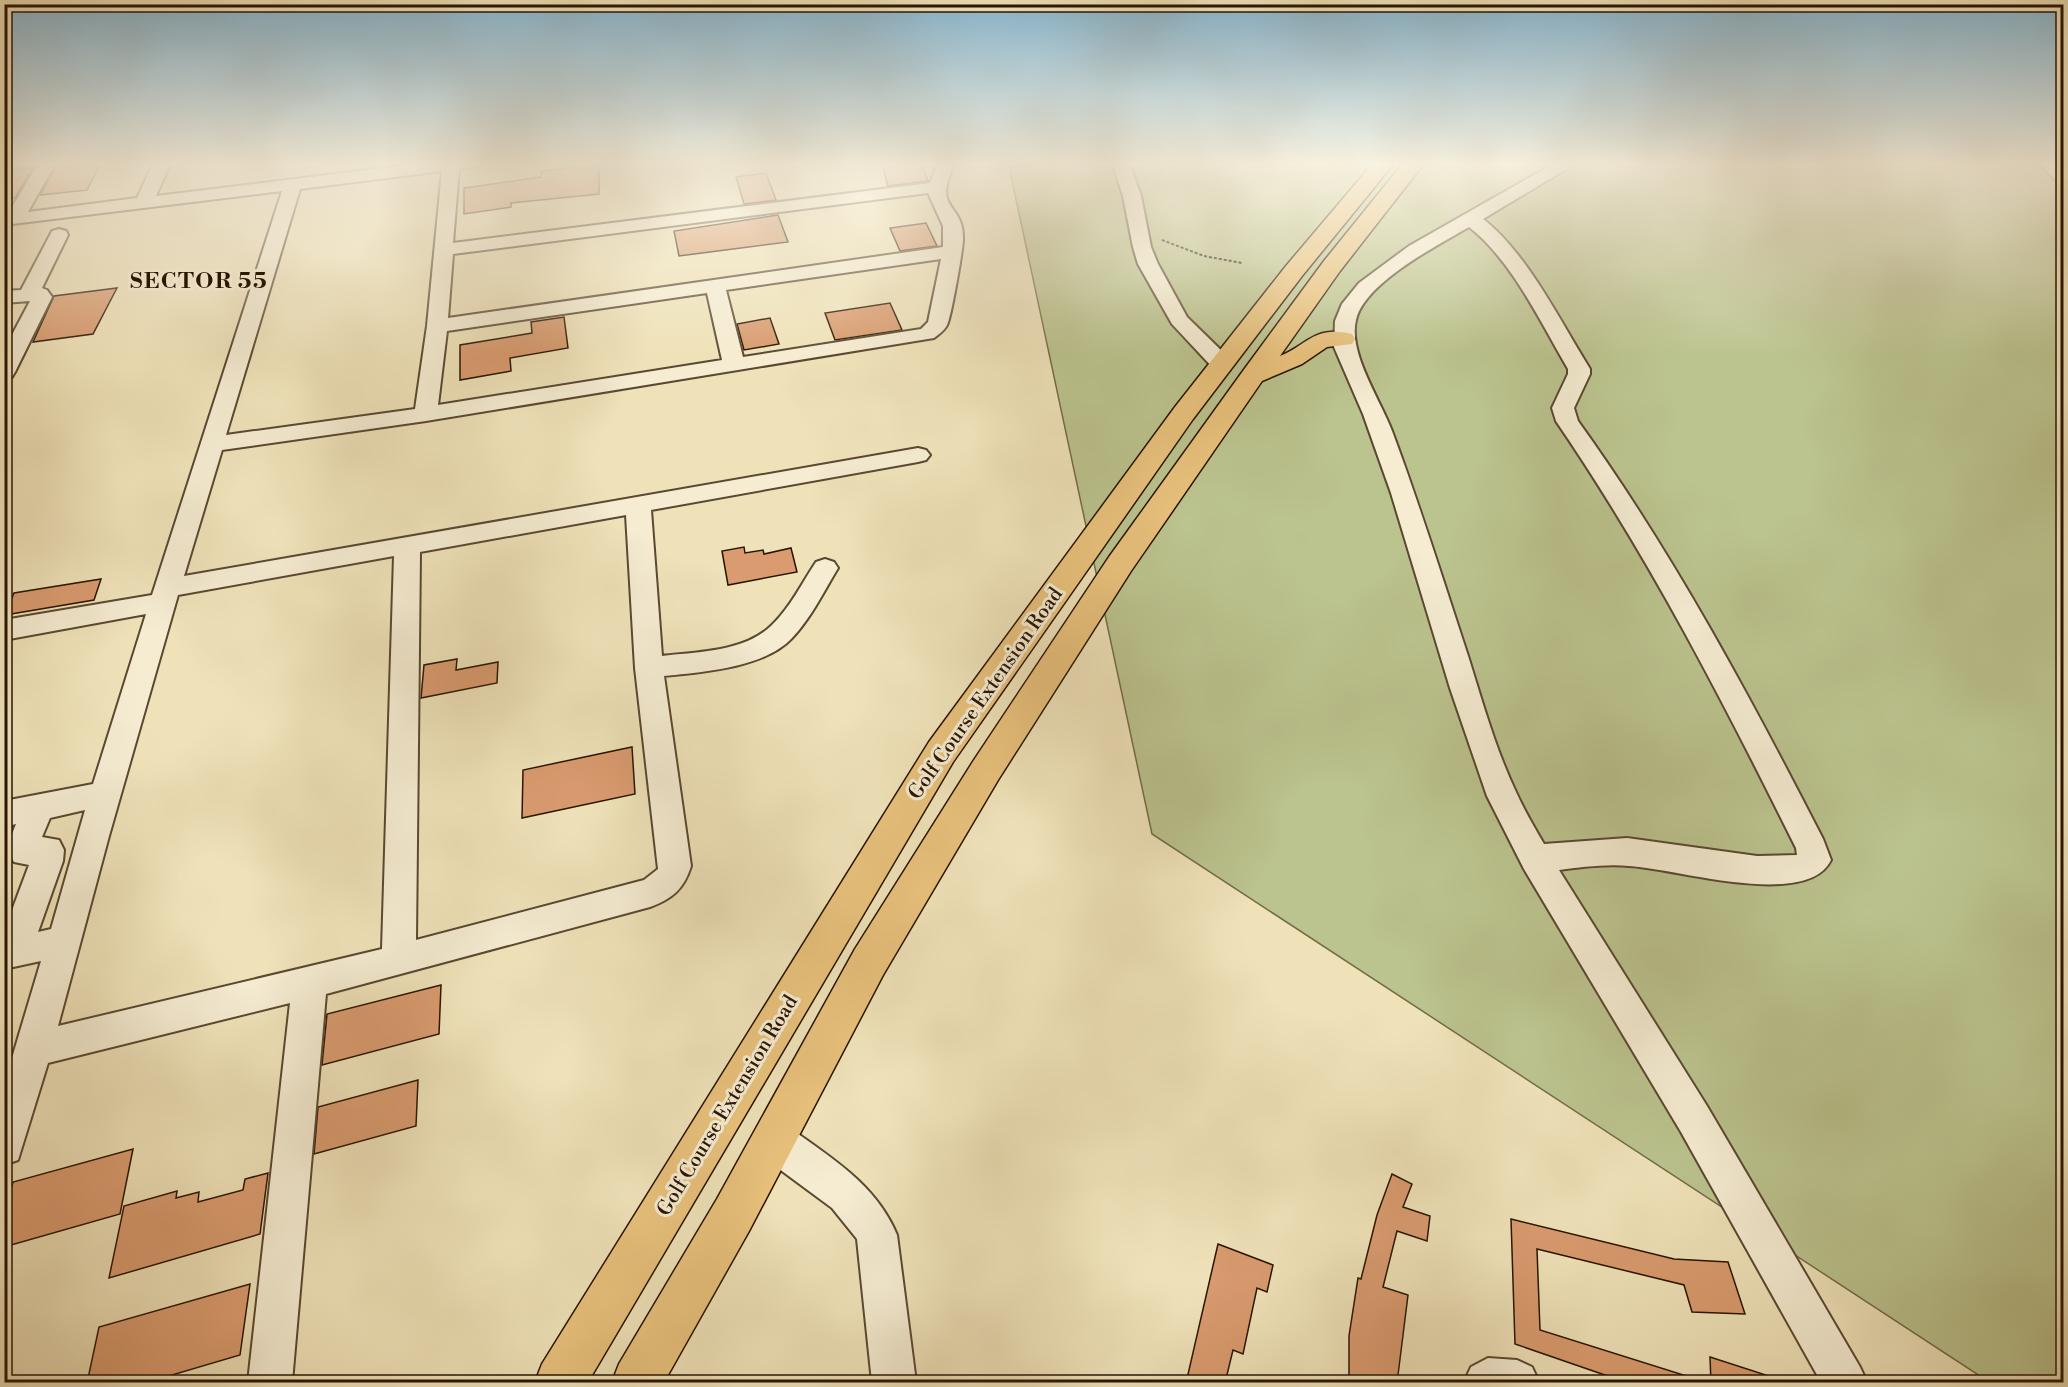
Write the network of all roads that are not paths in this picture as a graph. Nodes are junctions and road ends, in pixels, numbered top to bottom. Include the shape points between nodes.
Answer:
1 (280, 227) edge
2 (444, 227) edge
3 (624, 227) edge
4 (953, 227) edge
5 (1138, 227) edge
6 (1345, 227) edge
7 (1349, 227) edge
8 (1455, 227) edge
9 (1480, 227) edge
10 (59, 235) dead end
11 (1338, 238) junction
12 (442, 250) junction
13 (951, 252) junction
14 (1322, 280) junction
15 (715, 285) junction
16 (29, 294) junction
17 (4, 297) edge
18 (437, 326) junction
19 (1343, 337) junction
20 (734, 365) junction
21 (1237, 370) junction
22 (4, 372) edge
23 (426, 414) junction
24 (212, 444) junction
25 (918, 455) dead end
26 (638, 504) junction
27 (1107, 521) junction
28 (1141, 533) junction
29 (407, 544) junction
30 (825, 568) dead end
31 (165, 595) junction
32 (4, 630) edge
33 (649, 668) junction
34 (105, 794) junction
35 (38, 808) junction
36 (4, 814) edge
37 (1535, 859) junction
38 (76, 898) junction
39 (19, 930) edge
40 (65, 941) junction
41 (399, 960) junction
42 (310, 982) junction
43 (35, 1049) junction
44 (773, 1140) junction
45 (4, 1146) edge
46 (270, 1383) edge
47 (560, 1383) edge
48 (637, 1383) edge
49 (894, 1383) edge
50 (1486, 1383) edge
51 (1517, 1383) edge
52 (1845, 1383) edge

1 - 24 street
2 - 12 street
3 - 12 street
4 - 13 street
5 - 21 street via 1144,255 1179,320
6 - 11 main road, Golf Course Extension Road
7 - 11 main road, Golf Course Extension Road
8 - 19 street via 1366,287 1352,304
9 - 37 street via 1512,260 1579,369 1563,408 1567,421 1619,495 1694,619 1815,860 1802,869 1761,872 1629,852
10 - 16 street
11 - 14 main road, Golf Course Extension Road
11 - 21 main road, Golf Course Extension Road
12 - 18 street
13 - 15 street
13 - 20 street via 938,324 932,332
14 - 19 main road via 1328,315
14 - 21 main road, Golf Course Extension Road
15 - 18 street
15 - 20 street
16 - 17 street
16 - 22 street via 42,297
18 - 23 street
19 - 21 main road via 1322,340 1293,359
19 - 37 street via 1403,493 1491,771
20 - 23 street
21 - 27 main road, Golf Course Extension Road
21 - 28 main road, Golf Course Extension Road
23 - 24 street
24 - 31 street
25 - 26 street
26 - 29 street
26 - 33 street
27 - 28 main road
27 - 47 main road, Golf Course Extension Road via 941,752
28 - 44 main road, Golf Course Extension Road via 986,770 888,932
29 - 31 street
29 - 41 street
30 - 33 street via 774,639 740,653
31 - 32 street
31 - 34 street
33 - 41 street via 675,866 672,878 650,893
34 - 35 street
34 - 38 street
35 - 36 street
35 - 39 street via 22,849 48,850 47,861
37 - 52 street via 1694,1119
38 - 39 street
38 - 40 street
39 - 40 street
40 - 43 street
41 - 42 street
42 - 43 street
42 - 46 street
43 - 45 street
44 - 48 main road, Golf Course Extension Road
44 - 49 street via 842,1191 871,1221 877,1235
50 - 51 street

